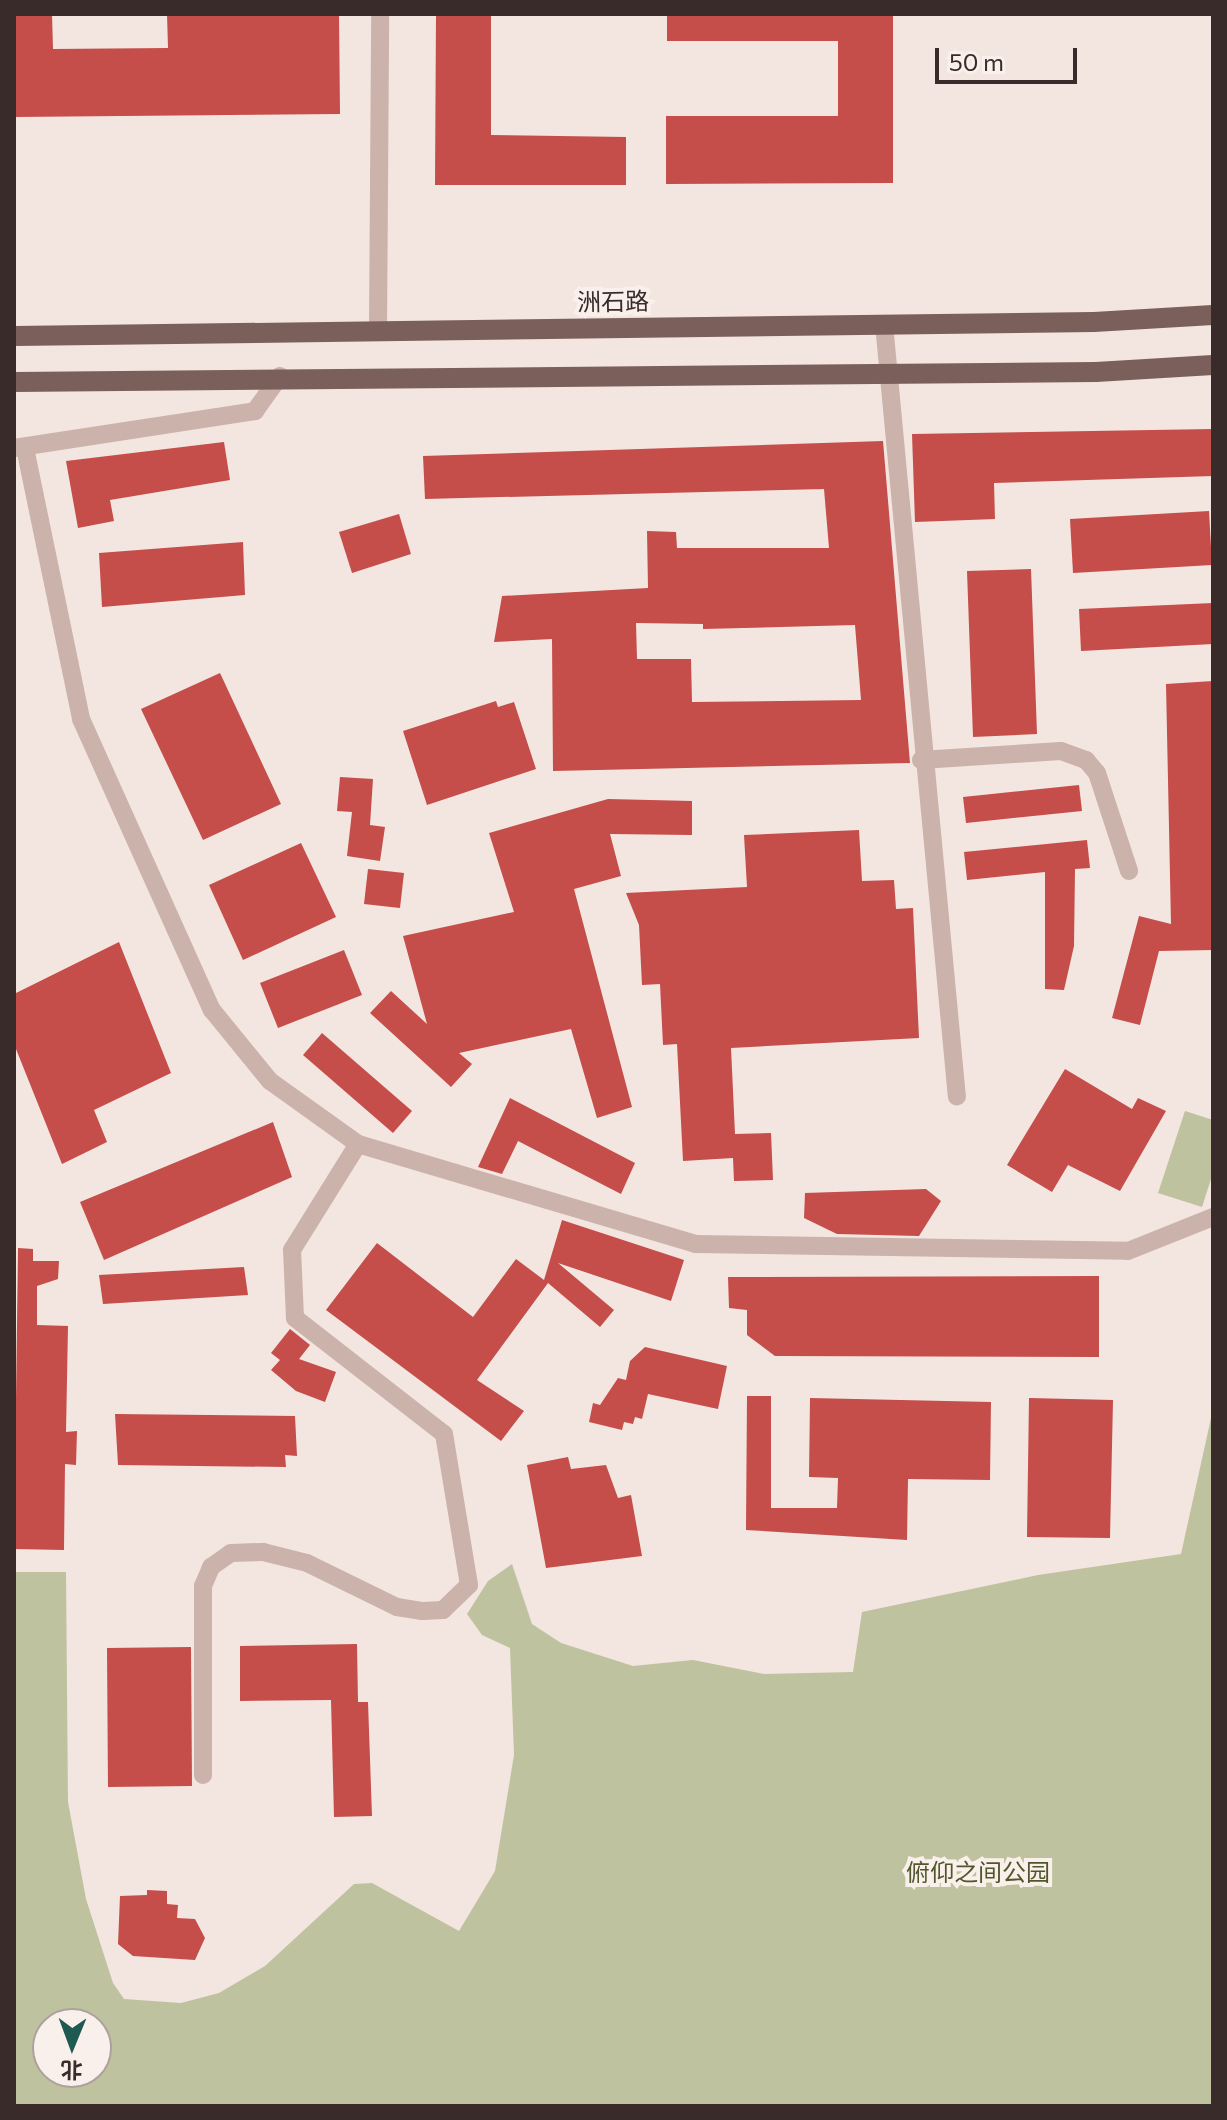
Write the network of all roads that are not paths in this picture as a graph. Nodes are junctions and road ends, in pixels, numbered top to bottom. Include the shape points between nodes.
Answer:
1 (380, 14) edge
2 (1213, 315) edge
3 (884, 324) junction
4 (378, 329) junction
5 (14, 336) edge
6 (1213, 365) edge
7 (885, 373) junction
8 (280, 376) junction
9 (14, 382) edge
10 (20, 448) edge
11 (921, 760) junction
12 (1129, 871) dead end
13 (957, 1097) dead end
14 (358, 1144) junction
15 (1213, 1217) edge
16 (203, 1775) dead end

1 - 4 street
2 - 3 main road, 洲石路
3 - 4 main road, 洲石路
3 - 7 street
4 - 5 main road, 洲石路
6 - 7 main road
7 - 8 main road
7 - 11 street via 897,426
8 - 9 main road
8 - 10 street via 255,411
10 - 14 street via 81,719 212,1010 270,1081
11 - 12 street via 1061,751 1086,760 1097,773
11 - 13 street
14 - 15 street via 695,1244 1128,1251
14 - 16 street via 292,1250 295,1318 444,1434 469,1585 460,1601 443,1610 423,1611 397,1607 307,1563 263,1552 231,1553 211,1567 203,1586

